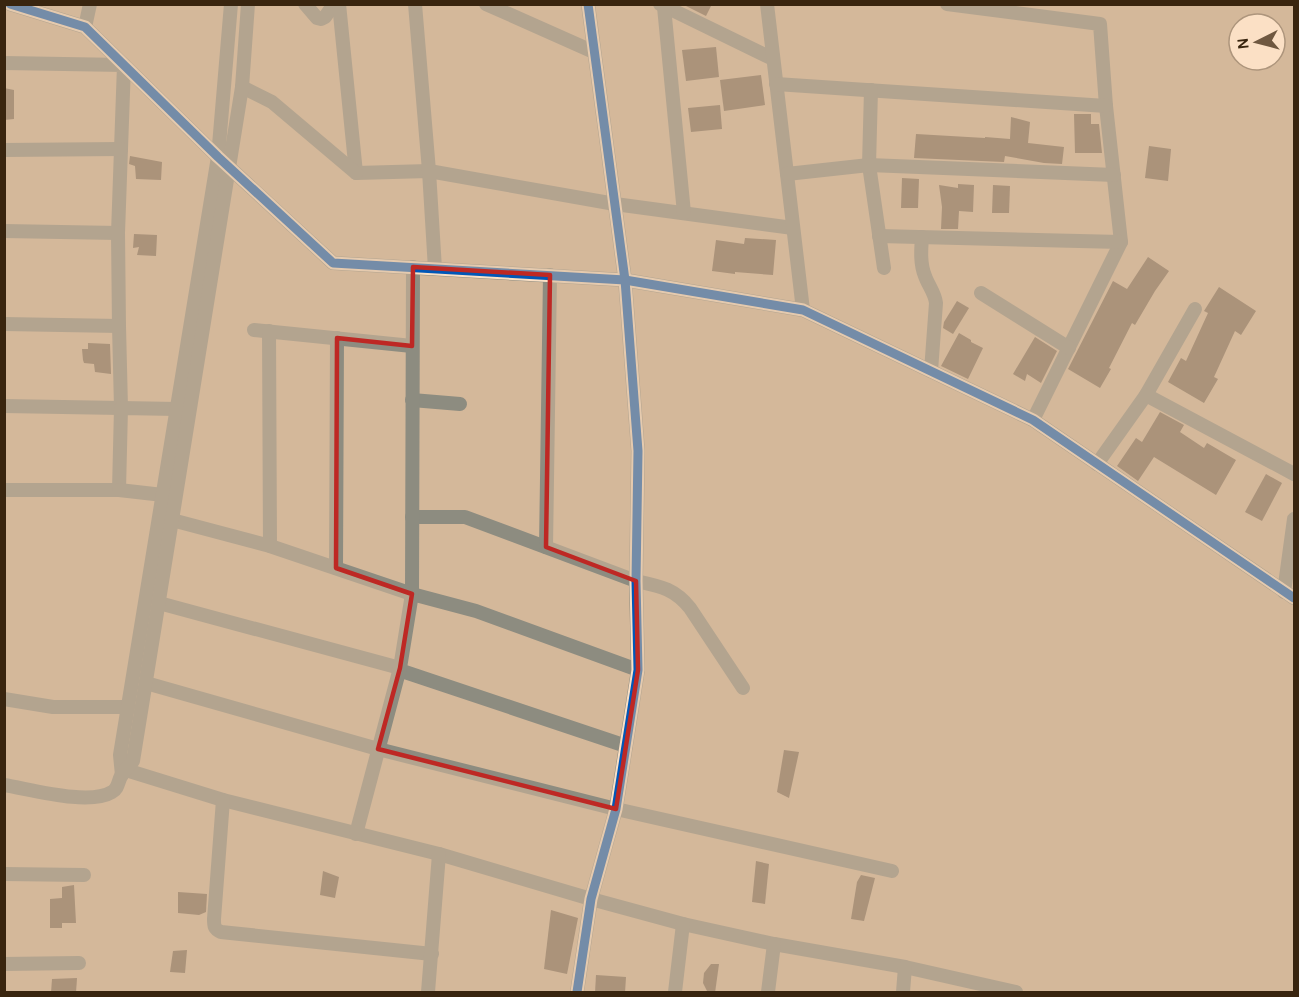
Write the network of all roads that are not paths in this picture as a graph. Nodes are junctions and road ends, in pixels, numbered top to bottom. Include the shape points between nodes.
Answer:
1 (10, 4) edge
2 (90, 4) edge
3 (231, 4) edge
4 (248, 4) edge
5 (305, 4) edge
6 (334, 4) edge
7 (339, 4) edge
8 (415, 4) edge
9 (486, 4) edge
10 (588, 4) edge
11 (767, 4) edge
12 (947, 4) edge
13 (662, 6) edge
14 (85, 27) junction
15 (594, 52) junction
16 (773, 59) junction
17 (4, 63) edge
18 (124, 65) junction
19 (776, 84) junction
20 (242, 87) junction
21 (871, 90) junction
22 (1106, 106) junction
23 (121, 149) junction
24 (4, 150) edge
25 (223, 161) junction
26 (869, 165) junction
27 (429, 171) junction
28 (356, 173) junction
29 (787, 174) junction
30 (1114, 174) junction
31 (615, 204) junction
32 (684, 213) junction
33 (793, 228) junction
34 (4, 231) edge
35 (118, 233) junction
36 (879, 236) junction
37 (921, 237) junction
38 (1121, 242) junction
39 (413, 267) junction
40 (884, 268) dead end
41 (435, 269) junction
42 (550, 275) junction
43 (625, 280) junction
44 (981, 294) dead end
45 (1195, 309) dead end
46 (803, 310) junction
47 (4, 324) edge
48 (119, 326) junction
49 (254, 330) dead end
50 (269, 332) junction
51 (337, 338) junction
52 (412, 346) junction
53 (1069, 348) junction
54 (931, 371) junction
55 (1146, 395) junction
56 (412, 400) junction
57 (460, 404) dead end
58 (4, 406) edge
59 (121, 408) junction
60 (177, 409) junction
61 (1033, 420) junction
62 (1097, 464) junction
63 (1294, 474) edge
64 (4, 490) edge
65 (119, 490) junction
66 (163, 495) junction
67 (412, 517) junction
68 (1294, 519) edge
69 (172, 520) junction
70 (270, 546) junction
71 (546, 547) junction
72 (336, 568) junction
73 (636, 581) junction
74 (412, 594) junction
75 (1289, 595) edge
76 (159, 603) junction
77 (400, 669) junction
78 (638, 670) junction
79 (146, 683) junction
80 (743, 688) dead end
81 (4, 699) edge
82 (128, 707) junction
83 (626, 746) junction
84 (378, 748) junction
85 (133, 774) junction
86 (4, 785) edge
87 (223, 800) junction
88 (616, 809) junction
89 (356, 834) junction
90 (439, 854) junction
91 (892, 871) dead end
92 (4, 874) edge
93 (84, 875) dead end
94 (591, 899) junction
95 (683, 924) junction
96 (774, 944) junction
97 (432, 954) junction
98 (79, 963) dead end
99 (4, 964) edge
100 (905, 967) junction
101 (1016, 992) edge
102 (428, 993) edge
103 (577, 993) edge
104 (675, 993) edge
105 (768, 993) edge
106 (903, 993) edge

1 - 14 street
2 - 14 street
3 - 25 street
4 - 20 street
5 - 6 street via 321,19
7 - 28 street
8 - 27 street
9 - 15 street
10 - 15 street
11 - 16 street
12 - 22 street via 1100,24
13 - 16 street
13 - 32 street
14 - 18 street
15 - 31 street
16 - 19 street
17 - 18 street
18 - 23 street
18 - 25 street
19 - 21 street
19 - 29 street
20 - 25 street
20 - 28 street via 272,102
21 - 22 street
21 - 26 street
22 - 30 street
23 - 24 street
23 - 35 street
25 - 39 street via 333,263
25 - 60 street
25 - 69 street
26 - 29 street
26 - 30 street
26 - 36 street
27 - 28 street
27 - 31 street
27 - 41 street
29 - 33 street
30 - 38 street
31 - 32 street
31 - 43 street
32 - 33 street
33 - 46 street
34 - 35 street
35 - 48 street
36 - 37 street
36 - 40 street
37 - 38 street
37 - 54 street via 922,267 936,303
38 - 53 street
39 - 41 street
39 - 52 street
41 - 42 street
42 - 43 street
42 - 71 street
43 - 46 street
43 - 73 street via 638,451
44 - 53 street
45 - 55 street
46 - 54 street
47 - 48 street
48 - 59 street
49 - 50 street
50 - 51 street
50 - 70 street
51 - 52 street
51 - 72 street
52 - 56 street
53 - 61 street
54 - 61 street
55 - 62 street
55 - 63 street
56 - 57 street
56 - 67 street
58 - 59 street
59 - 60 street
59 - 65 street
60 - 66 street
61 - 62 street
62 - 75 street
64 - 65 street
65 - 66 street
66 - 82 street
67 - 71 street via 465,517
67 - 74 street
68 - 75 street
69 - 70 street
69 - 76 street
70 - 72 street
71 - 73 street
72 - 74 street
73 - 78 street
73 - 80 street via 664,587 683,599
74 - 77 street
74 - 78 street via 476,611
76 - 77 street
76 - 79 street
77 - 83 street
77 - 84 street
78 - 83 street
79 - 84 street
79 - 85 street
81 - 82 street via 53,707
82 - 85 street via 120,755
83 - 88 street
84 - 88 street
84 - 89 street
85 - 86 street via 111,793 100,797 70,797
85 - 87 street
87 - 89 street
87 - 97 street via 214,919 217,930
88 - 91 street
88 - 94 street
89 - 90 street
90 - 94 street
90 - 97 street
92 - 93 street
94 - 95 street
94 - 103 street
95 - 96 street
95 - 104 street
96 - 100 street
96 - 105 street
97 - 102 street
98 - 99 street
100 - 101 street
100 - 106 street

